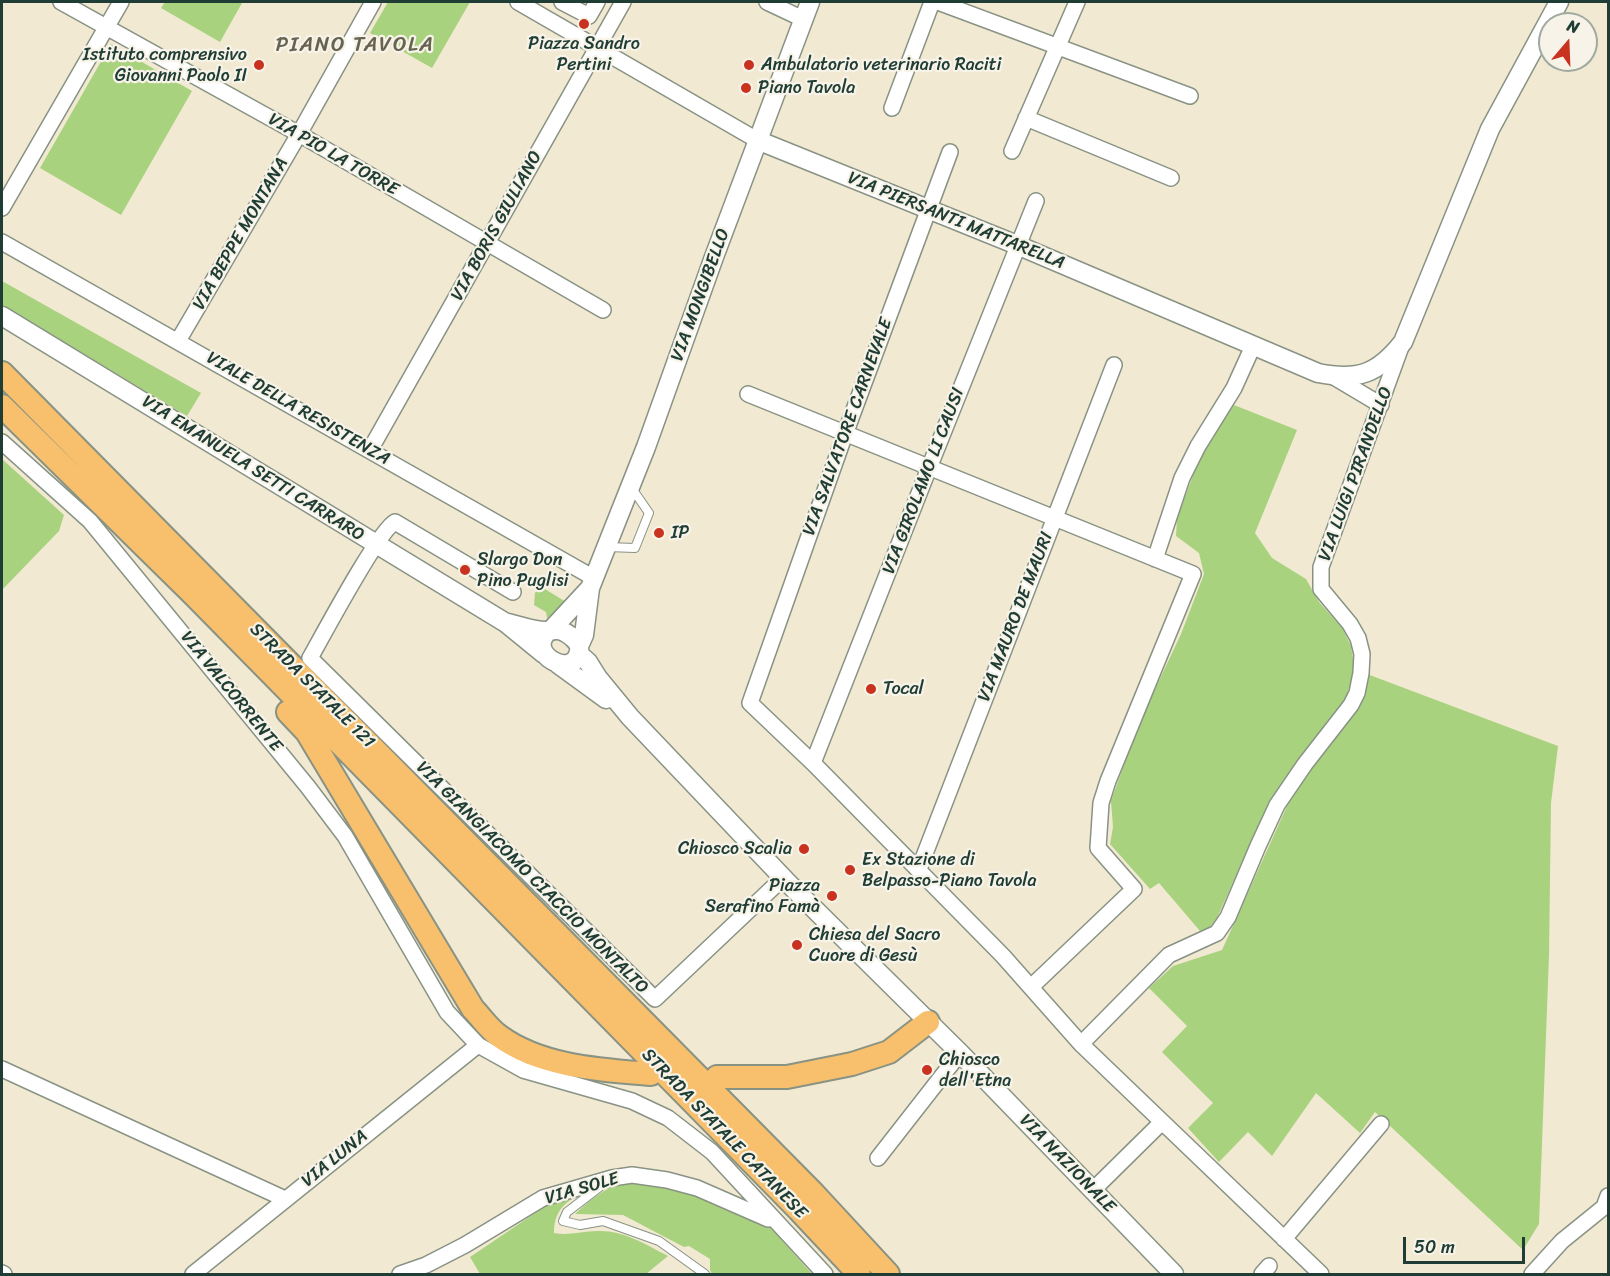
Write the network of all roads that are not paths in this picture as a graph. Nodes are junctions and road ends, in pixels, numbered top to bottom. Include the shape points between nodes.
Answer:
1 (61, 2) edge
2 (121, 2) edge
3 (373, 2) edge
4 (518, 2) edge
5 (562, 2) edge
6 (597, 2) edge
7 (623, 2) edge
8 (767, 2) edge
9 (810, 2) edge
10 (932, 2) edge
11 (938, 2) edge
12 (1077, 2) edge
13 (1559, 2) edge
14 (803, 19) junction
15 (107, 27) junction
16 (598, 46) junction
17 (1058, 46) junction
18 (1190, 96) dead end
19 (892, 108) dead end
20 (1026, 118) junction
21 (299, 134) junction
22 (757, 140) junction
23 (1012, 151) dead end
24 (950, 152) dead end
25 (1171, 178) dead end
26 (1036, 201) dead end
27 (2, 208) edge
28 (927, 208) junction
29 (2, 242) edge
30 (487, 244) junction
31 (1017, 245) junction
32 (603, 310) dead end
33 (2, 316) edge
34 (178, 341) junction
35 (1403, 342) junction
36 (1253, 346) junction
37 (1113, 365) dead end
38 (2, 373) edge
39 (1334, 377) junction
40 (748, 394) dead end
41 (1381, 405) junction
42 (2, 406) edge
43 (845, 434) junction
44 (2, 442) edge
45 (370, 450) junction
46 (929, 468) junction
47 (631, 487) junction
48 (1054, 518) junction
49 (376, 545) junction
50 (607, 547) junction
51 (1155, 559) junction
52 (592, 583) junction
53 (513, 591) dead end
54 (194, 596) junction
55 (506, 623) junction
56 (550, 631) junction
57 (579, 650) junction
58 (551, 659) junction
59 (630, 717) junction
60 (813, 763) junction
61 (919, 869) junction
62 (783, 878) junction
63 (1031, 987) junction
64 (588, 995) joint
65 (622, 1000) joint
66 (928, 1022) junction
67 (1081, 1044) junction
68 (478, 1045) junction
69 (960, 1053) junction
70 (2, 1069) edge
71 (651, 1074) dead end
72 (717, 1077) dead end
73 (1162, 1122) junction
74 (1381, 1124) dead end
75 (878, 1158) dead end
76 (612, 1178) junction
77 (1092, 1191) junction
78 (1608, 1196) edge
79 (285, 1199) junction
80 (774, 1221) junction
81 (1284, 1239) junction
82 (193, 1275) edge
83 (400, 1275) edge
84 (705, 1275) edge
85 (825, 1275) edge
86 (859, 1275) edge
87 (888, 1275) edge
88 (1174, 1275) edge
89 (1321, 1275) edge
90 (1532, 1275) edge

1 - 15 street, VIA PIO LA TORRE
2 - 15 street
3 - 21 street, VIA BEPPE MONTANA
4 - 16 street, VIA PIERSANTI MATTARELLA
5 - 6 street via 589,16
7 - 16 street, VIA BORIS GIULIANO
8 - 14 street
9 - 14 street, VIA MONGIBELLO
10 - 19 street
11 - 17 street
12 - 17 street
13 - 35 street, VIA LUIGI PIRANDELLO via 1490,129
14 - 22 street, VIA MONGIBELLO
15 - 21 street, VIA PIO LA TORRE
15 - 27 street
16 - 22 street, VIA PIERSANTI MATTARELLA
16 - 30 street, VIA BORIS GIULIANO
17 - 18 street
17 - 20 street
20 - 23 street
20 - 25 street
21 - 30 street, VIA PIO LA TORRE
21 - 34 street, VIA BEPPE MONTANA
22 - 28 street, VIA PIERSANTI MATTARELLA
22 - 47 street, VIA MONGIBELLO
24 - 28 street, VIA SALVATORE CARNEVALE
26 - 31 street, VIA GIROLAMO LI CAUSI
28 - 31 street, VIA PIERSANTI MATTARELLA
28 - 43 street, VIA SALVATORE CARNEVALE
29 - 34 street, VIALE DELLA RESISTENZA
30 - 32 street, VIA PIO LA TORRE
30 - 45 street, VIA BORIS GIULIANO
31 - 36 street, VIA PIERSANTI MATTARELLA
31 - 46 street, VIA GIROLAMO LI CAUSI
33 - 49 street, VIA EMANUELA SETTI CARRARO
34 - 45 street, VIALE DELLA RESISTENZA
35 - 39 street, VIA PIERSANTI MATTARELLA via 1377,368
35 - 41 street, VIA LUIGI PIRANDELLO
36 - 39 street, VIA PIERSANTI MATTARELLA
36 - 51 street via 1234,388 1182,478
37 - 48 street, VIA MAURO DE MAURI
38 - 65 main road, STRADA STATALE 121
39 - 41 street
40 - 43 street
41 - 67 street, VIA LUIGI PIRANDELLO via 1321,567 1321,589 1358,638 1362,654 1357,693 1277,805 1228,917 1217,933 1169,956
42 - 54 main road, STRADA STATALE 121
43 - 46 street
43 - 60 street, VIA SALVATORE CARNEVALE via 750,703
44 - 68 street, VIA VALCORRENTE via 90,520 308,786 345,836 447,1012
45 - 52 street, VIALE DELLA RESISTENZA
46 - 48 street
46 - 60 street, VIA GIROLAMO LI CAUSI
47 - 50 street, VIA MONGIBELLO
47 - 50 lane via 649,513 639,539 635,548
48 - 51 street
48 - 61 street, VIA MAURO DE MAURI
49 - 53 street via 395,522
49 - 55 street, VIA EMANUELA SETTI CARRARO
49 - 62 street, VIA GIANGIACOMO CIACCIO MONTALTO via 310,658 655,999
50 - 52 street, VIA MONGIBELLO
51 - 63 street via 1193,574 1101,803 1098,848 1134,890
52 - 56 street
52 - 57 street
54 - 64 main road, STRADA STATALE 121
54 - 71 main road via 214,636 308,732 473,1009 499,1036 531,1053 576,1065
55 - 56 street
55 - 58 street
56 - 57 street via 561,631 574,639
56 - 58 street via 542,644
57 - 58 street via 571,663
57 - 59 street
58 - 59 street
59 - 62 street
60 - 61 street
61 - 63 street
62 - 66 street
63 - 67 street
64 - 86 main road, STRADA STATALE CATANESE
65 - 87 main road, STRADA STATALE CATANESE via 814,1194
66 - 69 street
66 - 72 main road via 889,1052 852,1064 787,1077
67 - 73 street
68 - 79 street, VIA LUNA
68 - 80 street, VIA VALCORRENTE via 523,1070 632,1101 668,1118 712,1152
69 - 75 street
69 - 77 street, VIA NAZIONALE
70 - 79 street
73 - 77 street
73 - 81 street
74 - 81 street
76 - 80 street, VIA SOLE via 632,1175 667,1180 697,1188
76 - 83 street, VIA SOLE via 543,1198 465,1245
76 - 84 lane via 567,1212 564,1221 580,1225 603,1221 659,1241
77 - 88 street, VIA NAZIONALE
78 - 90 street via 1604,1207 1562,1241
79 - 82 street, VIA LUNA
80 - 85 street, VIA VALCORRENTE
81 - 89 street

